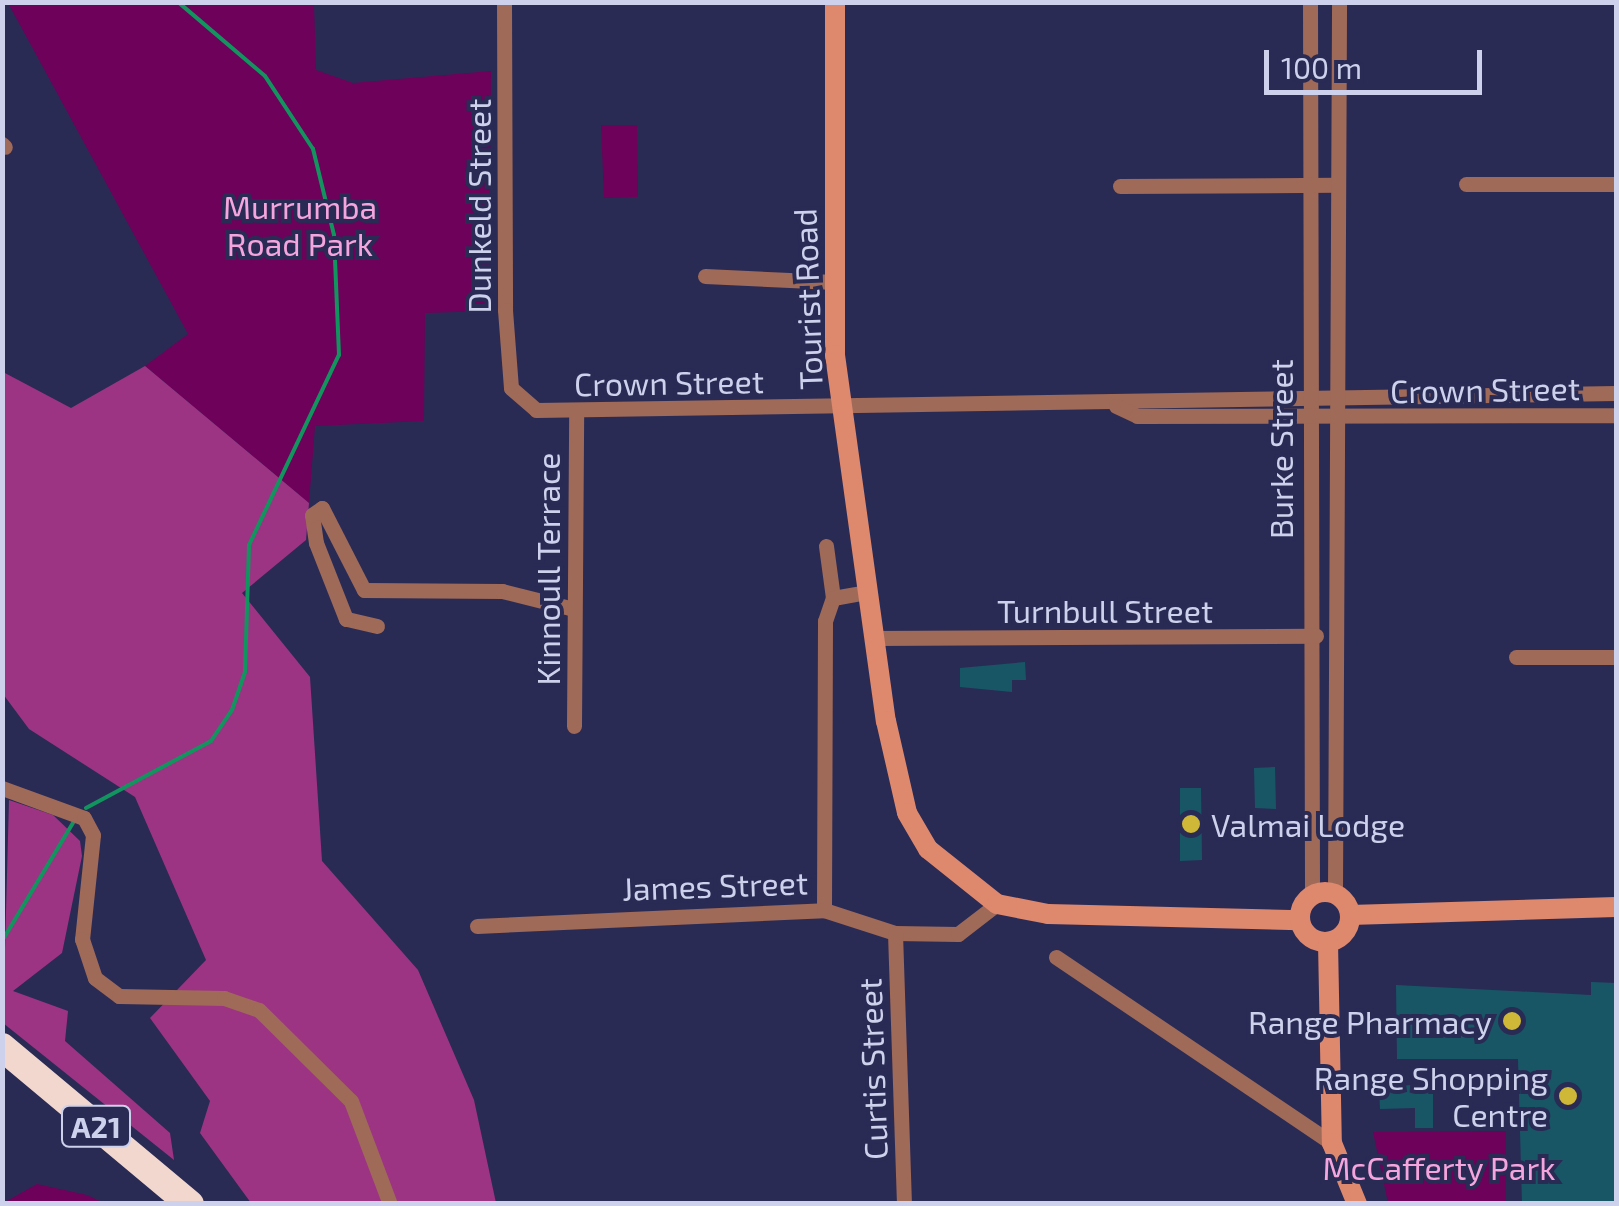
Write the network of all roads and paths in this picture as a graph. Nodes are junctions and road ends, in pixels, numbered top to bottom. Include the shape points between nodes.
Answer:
1 (504, 2) edge
2 (835, 2) edge
3 (1310, 2) edge
4 (1340, 2) edge
5 (1466, 184) dead end
6 (1616, 184) edge
7 (1308, 185) junction
8 (1336, 185) junction
9 (1120, 186) dead end
10 (705, 276) dead end
11 (834, 282) junction
12 (1310, 393) junction
13 (1616, 393) edge
14 (1336, 394) junction
15 (522, 406) joint
16 (1116, 406) junction
17 (841, 408) junction
18 (576, 412) junction
19 (1616, 415) edge
20 (1335, 417) junction
21 (1309, 418) junction
22 (826, 546) dead end
23 (868, 592) junction
24 (833, 598) junction
25 (574, 608) junction
26 (377, 626) dead end
27 (1310, 636) junction
28 (1335, 636) junction
29 (874, 638) junction
30 (1516, 657) dead end
31 (1616, 657) edge
32 (574, 726) dead end
33 (2, 788) edge
34 (1334, 894) junction
35 (1312, 896) junction
36 (998, 904) junction
37 (1616, 907) edge
38 (824, 910) junction
39 (1350, 915) junction
40 (1300, 920) junction
41 (477, 926) dead end
42 (895, 933) junction
43 (1328, 942) junction
44 (1056, 957) dead end
45 (2, 1047) edge
46 (1332, 1143) junction
47 (190, 1204) edge
48 (390, 1204) edge
49 (904, 1204) edge
50 (1358, 1204) edge

1 - 15 street, Dunkeld Street via 505,310 511,388
2 - 11 street, Tourist Road
3 - 7 street, Burke Street
4 - 8 street, Burke Street
5 - 6 street
7 - 8 street
7 - 9 street
7 - 12 street, Burke Street
8 - 14 street, Burke Street
10 - 11 street
11 - 17 street, Tourist Road
12 - 14 street, Crown Street
12 - 16 street, Crown Street
12 - 21 street, Burke Street
13 - 14 street, Crown Street
14 - 20 street, Burke Street
15 - 18 street, Crown Street
16 - 17 street, Crown Street
16 - 21 street, Crown Street via 1137,416
17 - 18 street, Crown Street
17 - 23 street, Tourist Road
18 - 25 street, Kinnoull Terrace
19 - 20 street, Crown Street
20 - 21 street, Crown Street
20 - 28 street, Burke Street
21 - 27 street, Burke Street
22 - 24 street
23 - 24 street
23 - 29 street, Tourist Road
24 - 38 street via 824,621
25 - 26 street via 502,591 364,590 322,508 312,515 316,543 346,619
25 - 32 street, Kinnoull Terrace
27 - 28 street, Turnbull Street
27 - 29 street, Turnbull Street
27 - 35 street, Burke Street
28 - 34 street, Burke Street
29 - 36 street, Tourist Road via 907,813 928,848
30 - 31 street
33 - 48 street via 84,818 93,835 85,960 119,996 224,998 259,1010 351,1101
34 - 35 street
34 - 39 street
35 - 40 street
36 - 40 street via 1048,914
36 - 42 street, James Street via 958,934
37 - 39 street
38 - 41 street, James Street
38 - 42 street, James Street
39 - 43 street
40 - 43 street via 1312,939
42 - 49 street, Curtis Street
43 - 46 street
44 - 46 street
45 - 47 highway, A21
46 - 50 street

